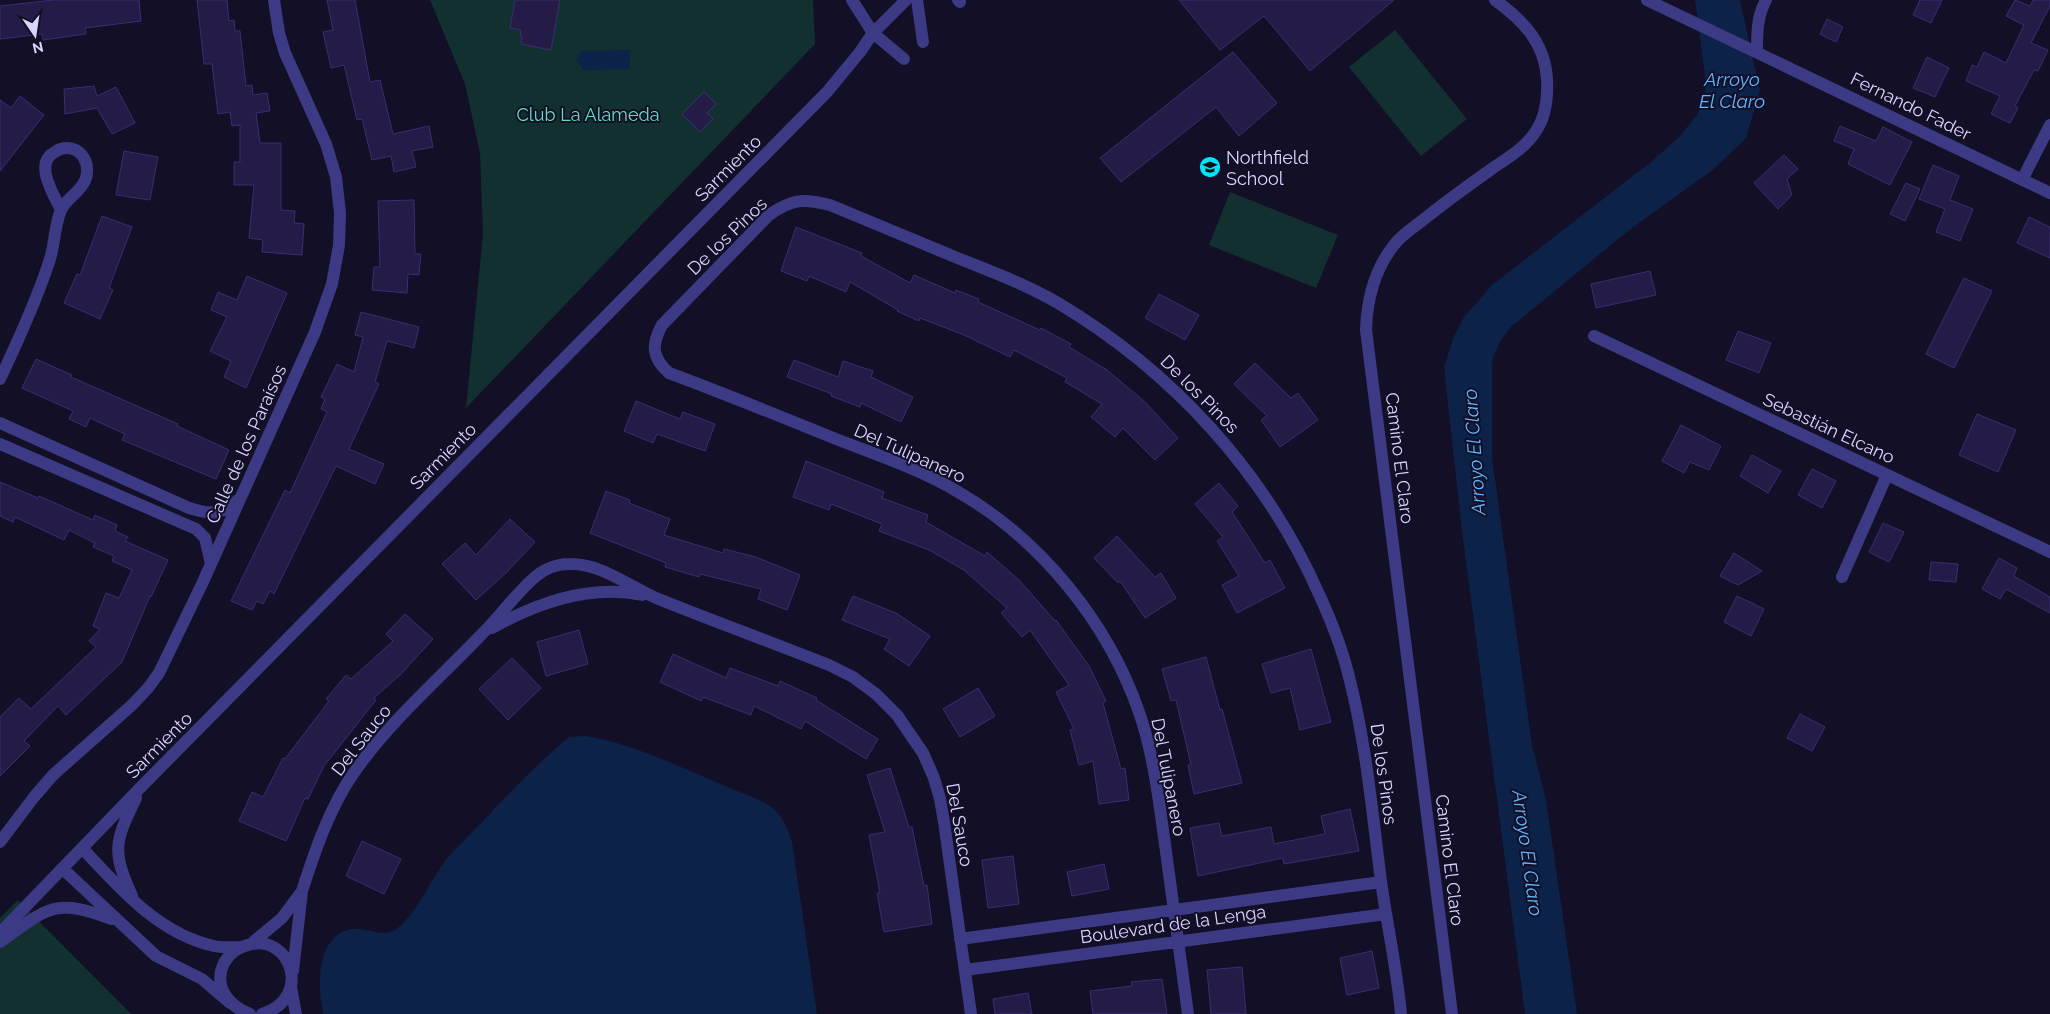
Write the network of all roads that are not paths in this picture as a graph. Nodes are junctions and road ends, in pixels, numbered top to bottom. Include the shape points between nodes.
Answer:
1 (274, 0) edge
2 (852, 0) edge
3 (906, 0) edge
4 (917, 0) edge
5 (1495, 0) edge
6 (1647, 0) edge
7 (1766, 0) edge
8 (874, 33) junction
9 (923, 42) dead end
10 (1757, 51) junction
11 (904, 59) dead end
12 (2050, 125) edge
13 (2022, 180) junction
14 (2050, 193) edge
15 (62, 210) junction
16 (1594, 336) dead end
17 (654, 350) joint
18 (0, 379) edge
19 (0, 423) edge
20 (0, 444) edge
21 (1887, 475) junction
22 (240, 498) junction
23 (2050, 552) edge
24 (211, 564) junction
25 (1842, 577) dead end
26 (654, 597) junction
27 (483, 633) junction
28 (141, 787) junction
29 (0, 842) edge
30 (82, 848) junction
31 (63, 869) junction
32 (1381, 882) junction
33 (302, 891) junction
34 (134, 901) junction
35 (1175, 911) junction
36 (1386, 914) junction
37 (117, 921) junction
38 (0, 933) edge
39 (960, 940) junction
40 (1178, 940) junction
41 (0, 942) edge
42 (247, 945) junction
43 (965, 970) junction
44 (292, 982) junction
45 (241, 1010) edge
46 (262, 1014) edge
47 (296, 1014) edge
48 (971, 1014) edge
49 (1188, 1014) edge
50 (1401, 1014) edge
51 (1452, 1014) edge

1 - 22 street, Calle de los Paraísos via 286,53 326,144 336,177 339,245 332,284 314,332
2 - 8 street
3 - 8 street, Sarmiento
4 - 9 street
5 - 51 street, Camino El Claro via 1524,24 1534,37 1546,70 1544,112 1536,131 1512,155 1395,244 1377,274 1366,312
6 - 10 street, Fernando Fader
7 - 10 street via 1757,27
8 - 11 street
8 - 28 street, Sarmiento via 827,92
10 - 13 street, Fernando Fader
12 - 13 street
13 - 14 street, Fernando Fader
15 - 15 street via 87,176 88,165 84,158 76,150 68,148 50,154 46,162 49,186
15 - 18 street via 50,261
16 - 21 street, Sebastián Elcano
17 - 32 street, De los Pinos via 662,325 769,215 785,204 798,201 830,205 1005,277 1055,302 1117,342 1167,382 1222,440 1271,504 1314,583 1343,653 1355,701
17 - 35 street, Del Tulipanero via 660,365 669,373 913,470 961,493 998,519 1045,561 1103,636 1130,688 1153,767
19 - 22 street via 205,513 229,508
20 - 24 street via 196,529 205,538
21 - 23 street, Sebastián Elcano
21 - 25 street
22 - 24 street, Calle de los Paraísos
24 - 29 street, Calle de los Paraísos via 159,673 148,688 53,775
26 - 27 street, Del Sauco via 618,592 580,595 542,604
26 - 27 street, Del Sauco via 596,569 568,563 557,565 535,577
26 - 39 street, Del Sauco via 854,677 897,715 923,753 940,799
27 - 33 street, Del Sauco via 391,726 353,774 315,851
28 - 30 street, Sarmiento
28 - 34 street via 126,818 117,854
30 - 31 street, Sarmiento
30 - 34 street
31 - 37 street
31 - 38 street, Sarmiento
32 - 35 street, Boulevard de la Lenga
32 - 36 street, De los Pinos
33 - 42 street via 282,918
33 - 44 street
34 - 42 street via 176,932 196,941 216,946
35 - 39 street, Boulevard de la Lenga
35 - 40 street, Del Tulipanero
36 - 40 street, Boulevard de la Lenga
36 - 50 street, De los Pinos
37 - 41 street via 82,908 61,907 44,912
37 - 45 street via 156,956 202,979
39 - 43 street, Del Sauco
40 - 43 street, Boulevard de la Lenga
40 - 49 street, Del Tulipanero
42 - 44 street via 268,945 281,953 287,960
42 - 45 street via 228,957 221,972 224,994
43 - 48 street, Del Sauco
44 - 46 street via 287,997 280,1005
44 - 47 street

